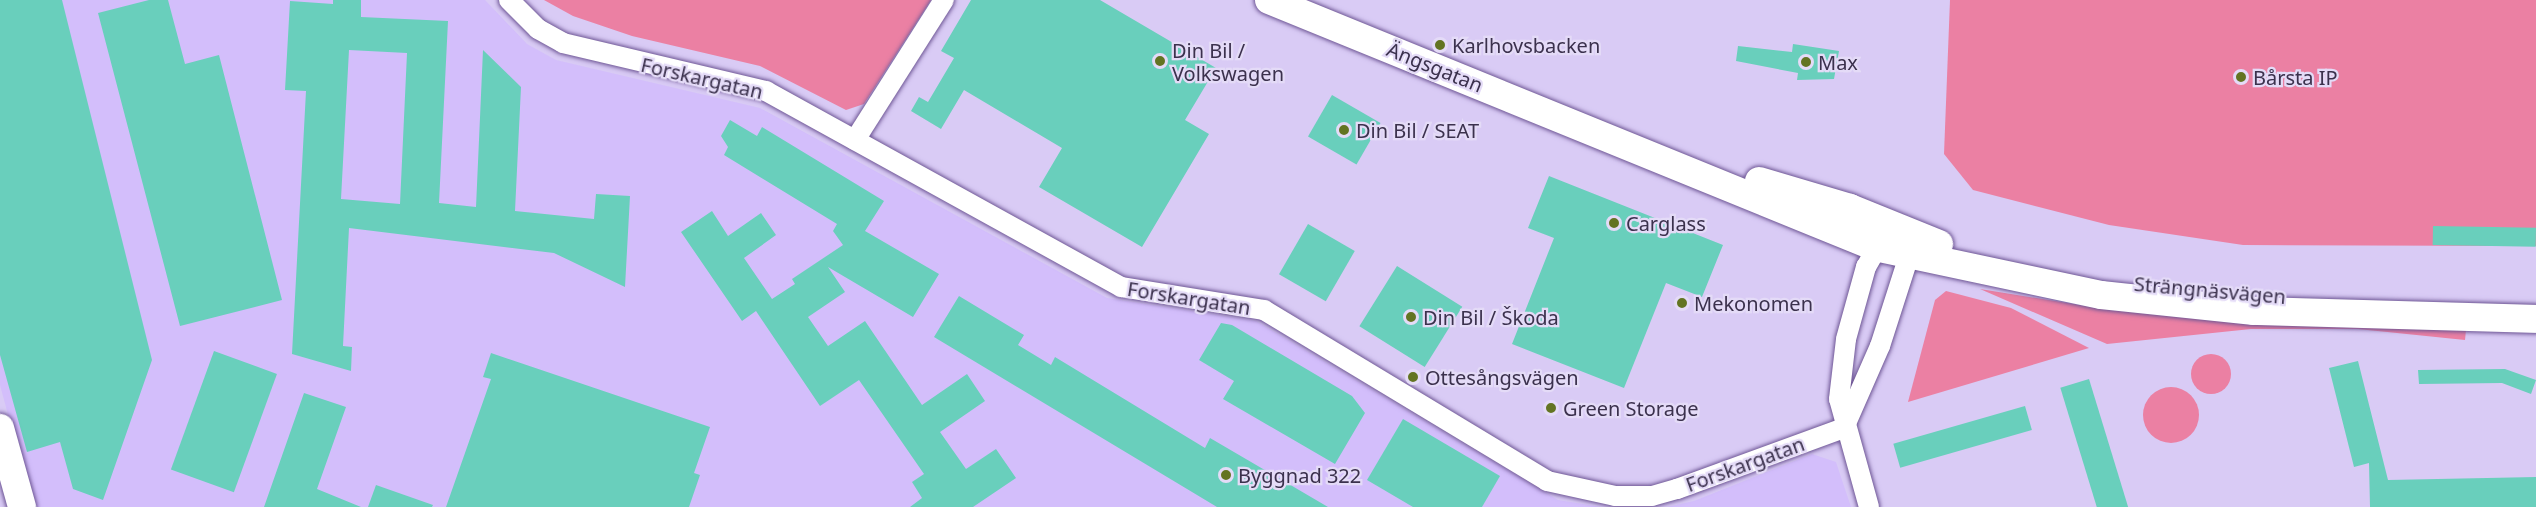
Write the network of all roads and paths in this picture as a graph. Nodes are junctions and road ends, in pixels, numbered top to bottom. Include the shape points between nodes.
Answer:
1 (509, 0) edge
2 (944, 0) edge
3 (1269, 0) edge
4 (855, 140) junction
5 (1898, 242) junction
6 (2536, 301) edge
7 (2536, 319) edge
8 (0, 428) edge
9 (1844, 428) junction
10 (22, 507) edge
11 (1869, 507) edge

1 - 4 street, Forskargatan via 538,29 563,43 766,91
2 - 4 street
3 - 5 main road, Ängsgatan via 1602,133
4 - 9 street, Forskargatan via 1121,288 1242,304 1288,322 1547,481 1615,496 1652,496 1724,475
5 - 6 main road, Strängnäsvägen via 2106,281 2257,296
5 - 7 main road, Strängnäsvägen via 2102,295 2254,311
5 - 9 street via 1880,346
5 - 9 street via 1846,339 1839,399
8 - 10 main road
9 - 11 street

